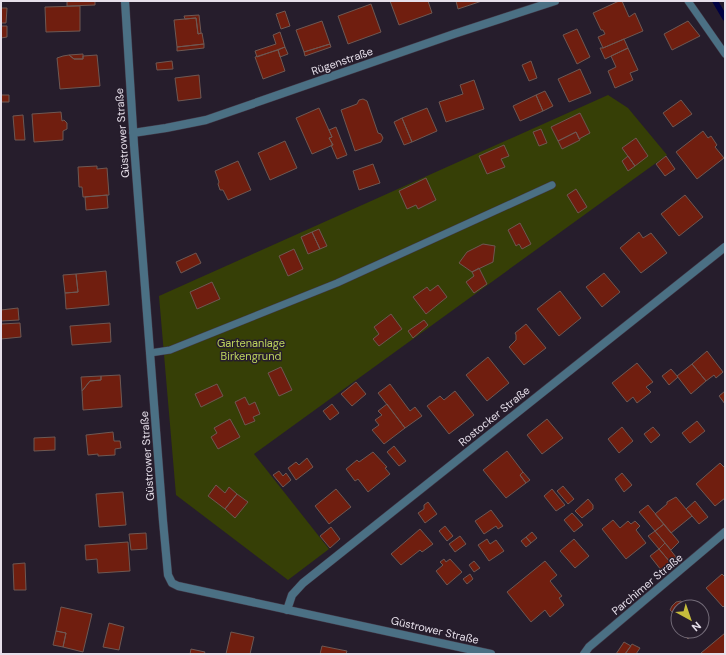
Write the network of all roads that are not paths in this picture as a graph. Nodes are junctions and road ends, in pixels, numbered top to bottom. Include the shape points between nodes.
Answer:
1 (125, 1) edge
2 (555, 1) edge
3 (688, 1) edge
4 (725, 54) edge
5 (133, 132) junction
6 (552, 185) dead end
7 (725, 247) edge
8 (150, 353) junction
9 (725, 532) edge
10 (287, 610) junction
11 (491, 654) edge
12 (584, 654) edge

1 - 5 street, Güstrower Straße
2 - 5 street, Rügenstraße via 206,120
3 - 4 lane
5 - 8 street, Güstrower Straße
6 - 8 lane via 337,283 170,350
7 - 10 street, Rostocker Straße via 303,583 292,595
8 - 10 street, Güstrower Straße via 168,574 172,583
9 - 12 street, Parchimer Straße via 589,647
10 - 11 street, Güstrower Straße

